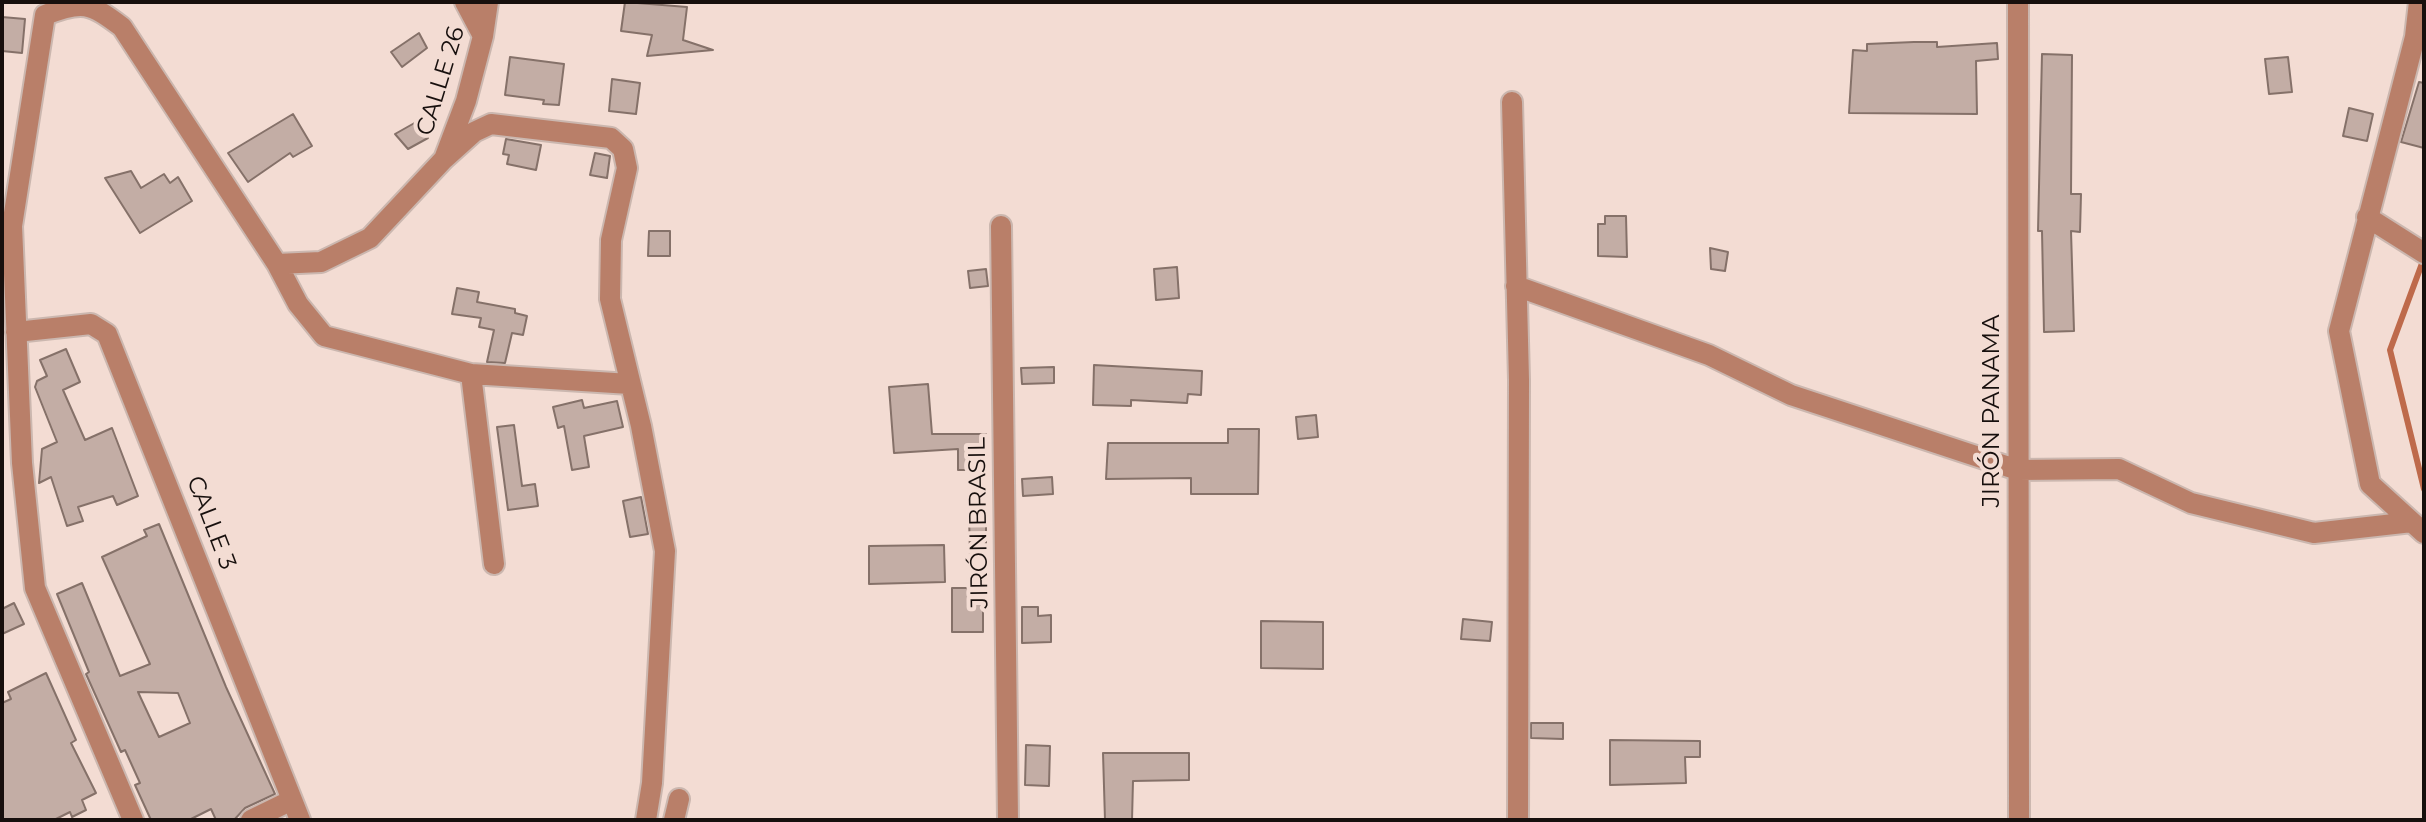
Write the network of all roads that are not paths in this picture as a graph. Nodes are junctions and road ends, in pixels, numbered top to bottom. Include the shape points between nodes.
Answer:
1 (465, 2) edge
2 (488, 2) edge
3 (2018, 2) edge
4 (2419, 2) edge
5 (45, 8) edge
6 (483, 36) junction
7 (1512, 102) dead end
8 (444, 159) junction
9 (2367, 217) junction
10 (1001, 226) dead end
11 (2421, 251) edge
12 (277, 264) junction
13 (1516, 286) junction
14 (16, 332) junction
15 (471, 374) junction
16 (630, 384) junction
17 (2018, 470) junction
18 (2418, 528) edge
19 (494, 564) dead end
20 (679, 799) dead end
21 (292, 800) junction
22 (133, 820) edge
23 (251, 820) edge
24 (300, 820) edge
25 (646, 820) edge
26 (674, 820) edge
27 (1008, 820) edge
28 (1518, 820) edge
29 (2019, 820) edge

1 - 6 street
2 - 6 street, CALLE 26
3 - 17 street, JIRÓN PANAMA
4 - 9 street via 2415,37
5 - 12 street via 94,6 122,27
5 - 14 street via 12,226
6 - 8 street, CALLE 26
7 - 13 street
8 - 12 street, CALLE 26 via 370,238 321,262
8 - 16 street via 491,124 611,138 623,149 627,168 611,240 610,299
9 - 11 street
9 - 18 street via 2339,331 2370,484
10 - 27 street, JIRÓN BRASIL
12 - 15 street via 298,304 324,336
13 - 17 street via 1709,355 1791,395
13 - 28 street
14 - 21 street, CALLE 3 via 91,324 107,334
14 - 22 street via 35,588
15 - 16 street
15 - 19 street
16 - 25 street via 665,551
17 - 18 street via 2119,469 2191,503 2314,533
17 - 29 street, JIRÓN PANAMA
20 - 26 street
21 - 23 street
21 - 24 street, CALLE 3

